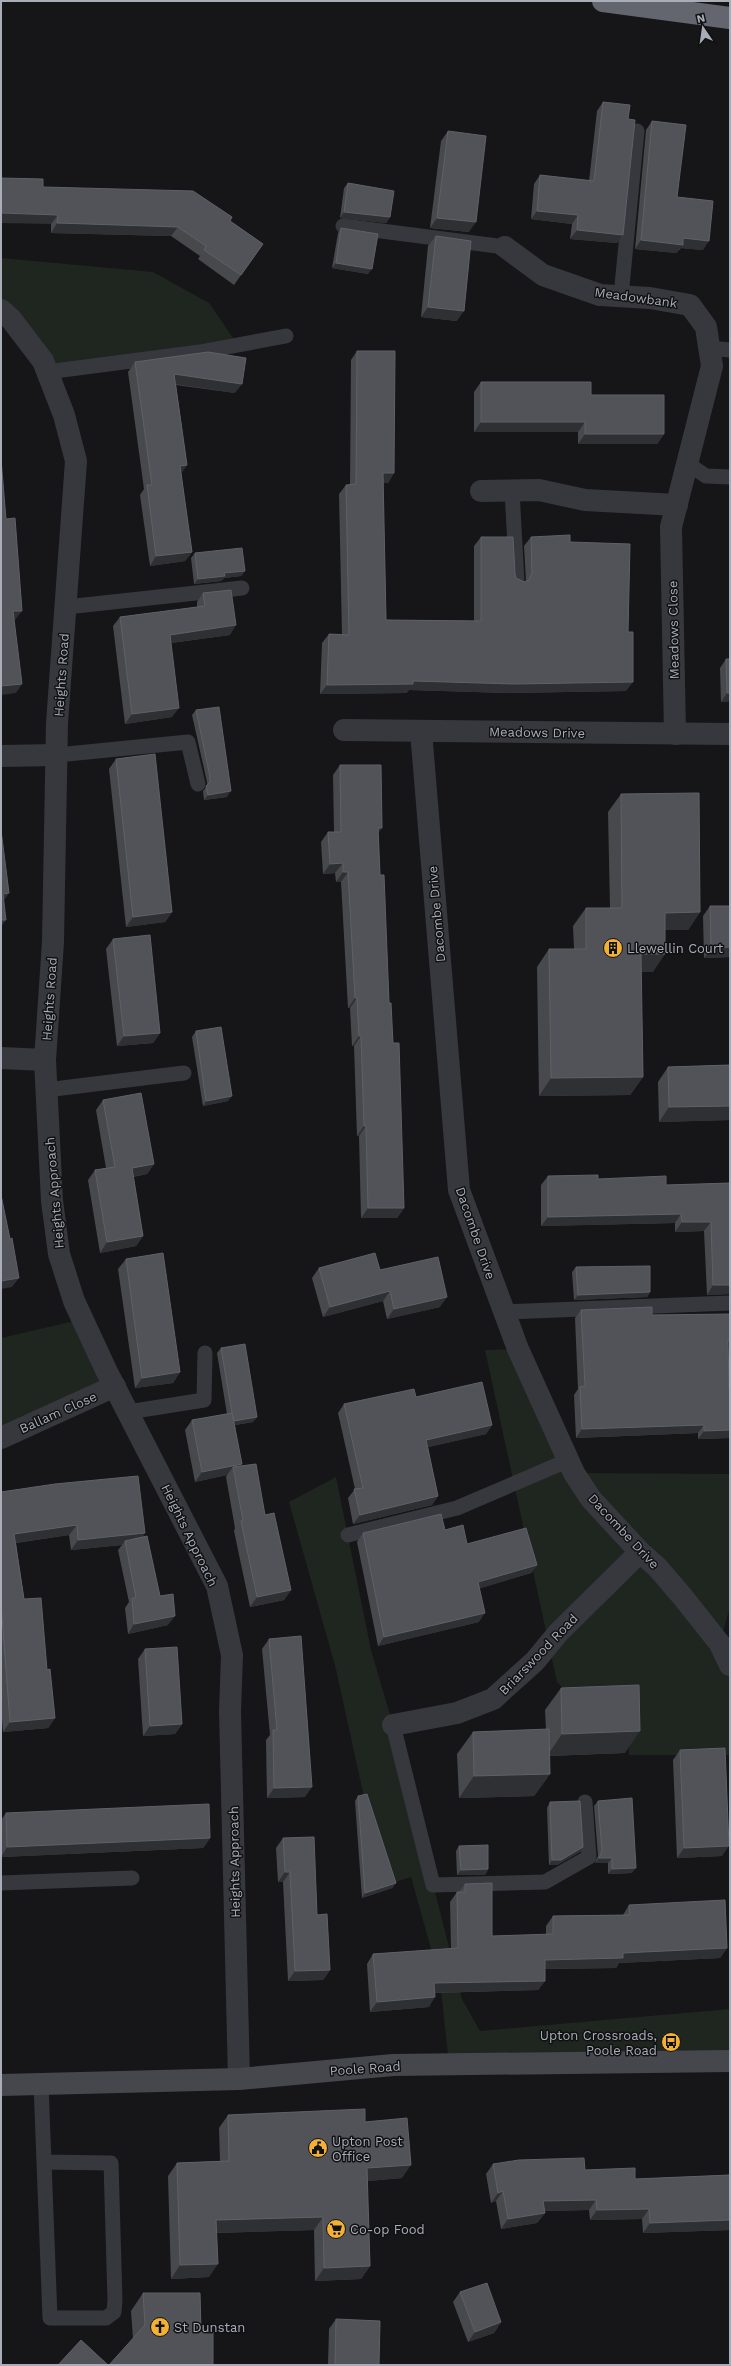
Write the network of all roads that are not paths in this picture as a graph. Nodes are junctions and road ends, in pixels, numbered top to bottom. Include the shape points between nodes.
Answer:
1 (602, 1) edge
2 (730, 18) edge
3 (637, 131) dead end
4 (343, 226) dead end
5 (505, 247) joint
6 (620, 296) junction
7 (1, 310) edge
8 (286, 336) dead end
9 (720, 349) edge
10 (47, 372) junction
11 (688, 464) junction
12 (730, 477) edge
13 (481, 491) dead end
14 (512, 491) junction
15 (677, 505) junction
16 (671, 527) joint
17 (517, 582) edge
18 (242, 588) dead end
19 (66, 607) junction
20 (344, 730) dead end
21 (421, 731) junction
22 (675, 734) junction
23 (730, 734) edge
24 (56, 755) junction
25 (1, 756) edge
26 (198, 784) dead end
27 (1, 1058) edge
28 (45, 1060) junction
29 (184, 1073) dead end
30 (46, 1090) junction
31 (730, 1303) edge
32 (505, 1312) junction
33 (205, 1353) dead end
34 (115, 1386) junction
35 (128, 1412) junction
36 (1, 1438) edge
37 (569, 1460) junction
38 (348, 1535) dead end
39 (640, 1552) junction
40 (730, 1665) edge
41 (393, 1725) joint
42 (585, 1802) dead end
43 (132, 1878) dead end
44 (1, 1883) edge
45 (730, 2061) edge
46 (239, 2079) junction
47 (41, 2084) junction
48 (1, 2085) edge
49 (44, 2162) junction

1 - 2 highway
3 - 6 lane
4 - 5 lane
5 - 6 street, Meadowbank via 543,274 600,295
6 - 9 street, Meadowbank via 690,305
7 - 10 street, Heights Road via 43,361
8 - 10 lane via 200,352
9 - 11 street, Meadowbank via 712,366
10 - 19 street, Heights Road via 64,415 76,461
11 - 12 lane via 706,476
11 - 15 street, Meadowbank
13 - 14 street
14 - 15 street via 539,490 585,500
14 - 17 lane
15 - 16 street, Meadowbank
16 - 22 street, Meadows Close
18 - 19 lane
19 - 24 street, Heights Road
20 - 21 street, Meadows Drive
21 - 22 street, Meadows Drive
21 - 32 street, Dacombe Drive via 459,1190
22 - 23 street, Meadows Drive
24 - 25 street
24 - 26 lane via 188,742
24 - 28 street, Heights Road via 53,942
27 - 28 street
28 - 30 street, Heights Approach
29 - 30 lane
30 - 34 street, Heights Approach via 52,1201 59,1254 74,1301
31 - 32 lane
32 - 37 street, Dacombe Drive via 518,1349
33 - 35 lane via 204,1400
34 - 35 street, Heights Approach
34 - 36 street, Ballam Close
35 - 46 street, Heights Approach via 217,1586 232,1655 230,1710
37 - 38 lane via 457,1508
37 - 39 street, Dacombe Drive via 574,1473 591,1499
39 - 40 street, Dacombe Drive via 657,1567 720,1644
39 - 41 street, Briarswood Road via 558,1633 535,1661 494,1699 457,1713
41 - 42 lane via 433,1885 545,1882 589,1857
43 - 44 lane
45 - 46 main road, Poole Road via 393,2065
46 - 47 main road, Poole Road
47 - 48 main road, Poole Road
47 - 49 lane
49 - 49 lane via 50,2318 106,2318 114,2312 116,2300 111,2163

